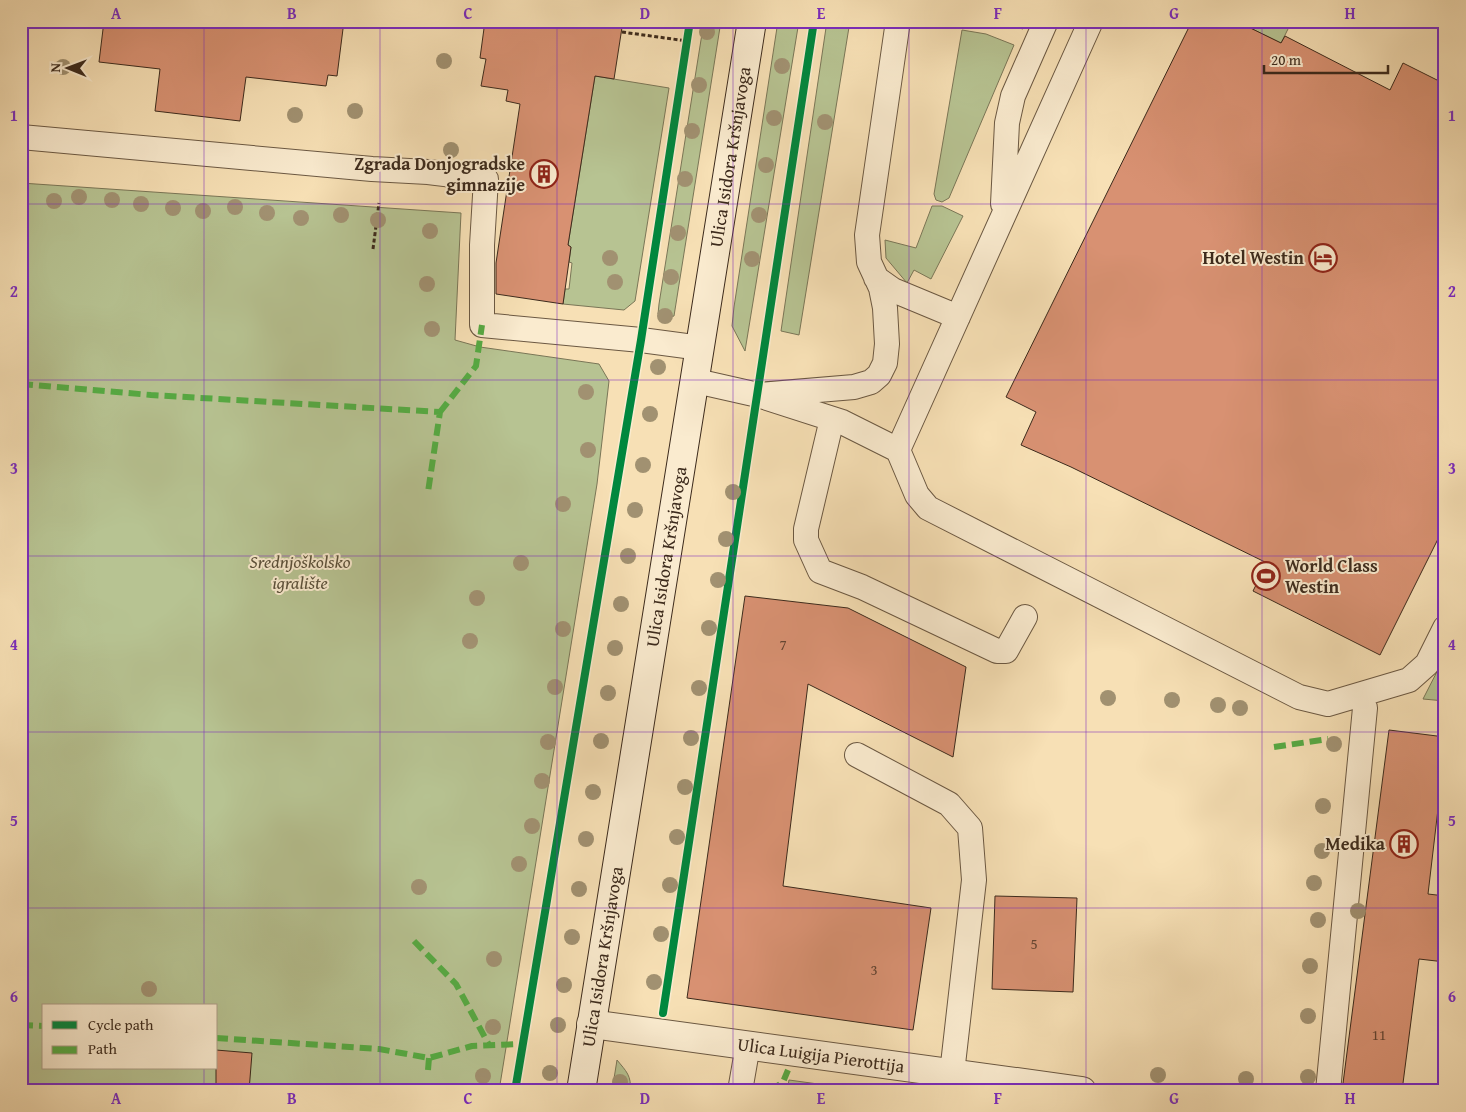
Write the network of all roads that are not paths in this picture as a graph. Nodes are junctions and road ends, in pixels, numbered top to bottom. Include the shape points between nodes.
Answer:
1 (752, 21) edge
2 (898, 21) edge
3 (1046, 21) edge
4 (1091, 21) edge
5 (21, 137) edge
6 (1002, 220) junction
7 (876, 278) junction
8 (958, 317) junction
9 (701, 348) junction
10 (696, 381) junction
11 (758, 395) junction
12 (832, 419) junction
13 (898, 450) junction
14 (1025, 618) dead end
15 (1445, 628) edge
16 (1365, 708) dead end
17 (857, 755) dead end
18 (591, 1024) junction
19 (748, 1045) junction
20 (952, 1073) junction
21 (581, 1091) edge
22 (740, 1091) edge
23 (1082, 1091) edge
24 (1328, 1091) edge

1 - 9 main road, Ulica Isidora Kršnjavoga
2 - 7 lane via 867,235 869,262
3 - 6 lane via 1013,96 1007,123
4 - 6 lane
5 - 9 lane via 486,179 482,325
6 - 8 lane
7 - 8 lane via 893,290
7 - 11 lane via 885,308 887,344 885,363 879,375 871,382 854,387
8 - 13 lane
9 - 10 main road, Ulica Isidora Kršnjavoga
10 - 11 lane
10 - 18 main road, Ulica Isidora Kršnjavoga
11 - 12 lane
12 - 13 lane
12 - 14 lane via 806,529 806,540 820,571 998,650 1006,651
13 - 15 lane via 917,496 928,508 1306,700 1328,704 1409,680 1427,664
16 - 24 lane
17 - 20 lane via 949,804 970,828 974,880
18 - 19 main road, Ulica Luigija Pierottija
18 - 21 main road, Ulica Isidora Kršnjavoga
19 - 20 main road, Ulica Luigija Pierottija
19 - 22 lane
20 - 23 main road, Ulica Luigija Pierottija

